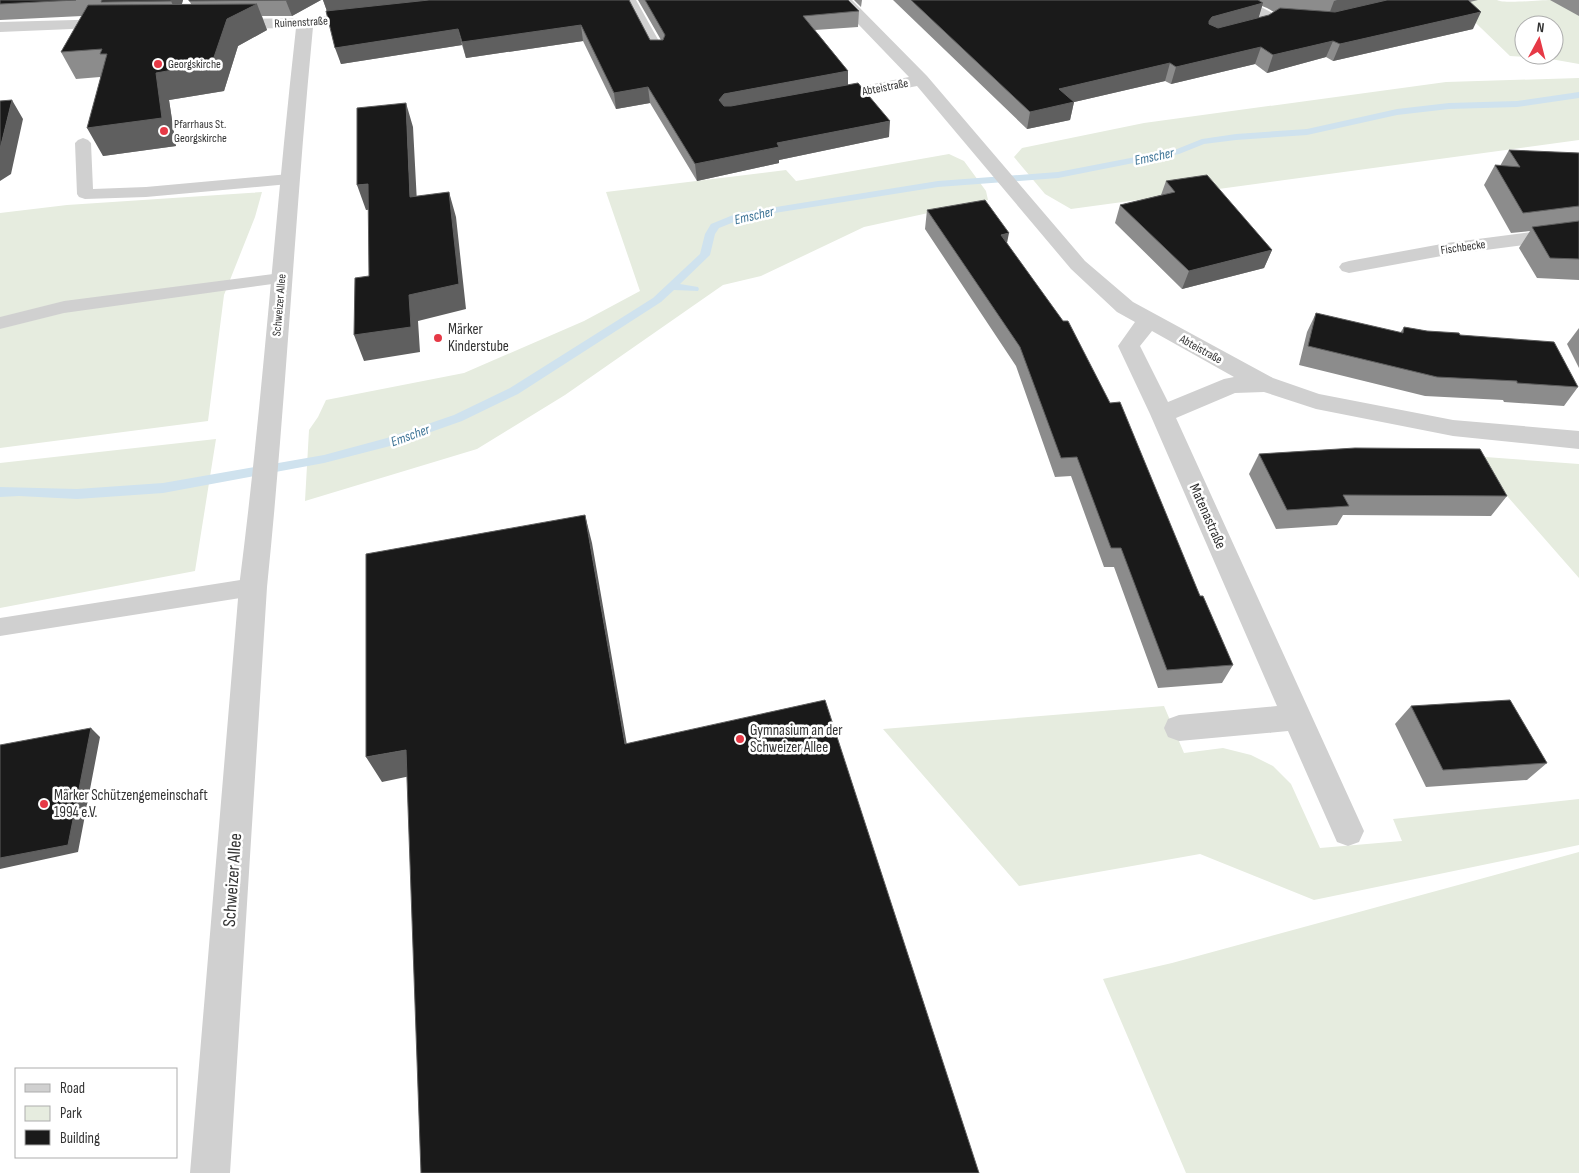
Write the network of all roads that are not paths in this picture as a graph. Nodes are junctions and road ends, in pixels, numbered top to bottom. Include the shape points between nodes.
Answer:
1 (630, 0) edge
2 (843, 0) edge
3 (1236, 0) edge
4 (381, 15) edge
5 (1277, 20) joint
6 (130, 24) edge
7 (208, 24) edge
8 (305, 24) junction
9 (0, 27) edge
10 (1258, 28) edge
11 (658, 52) edge
12 (921, 80) junction
13 (812, 101) edge
14 (83, 143) dead end
15 (289, 179) junction
16 (1579, 232) edge
17 (1349, 268) dead end
18 (281, 278) junction
19 (1148, 320) junction
20 (0, 323) edge
21 (1265, 384) junction
22 (1162, 414) junction
23 (1579, 440) edge
24 (253, 587) junction
25 (0, 627) edge
26 (1298, 717) junction
27 (1179, 728) dead end
28 (1348, 831) dead end
29 (210, 1173) edge

1 - 11 lane
2 - 12 street, Abteistraße
3 - 5 street
4 - 8 street, Ruinenstraße
5 - 10 lane
6 - 9 street
7 - 8 street, Ruinenstraße
8 - 15 street, Schweizer Allee
12 - 13 street, Abteistraße
12 - 19 street, Abteistraße via 1078,265 1125,307
14 - 15 lane via 85,194
15 - 18 street, Schweizer Allee
16 - 17 street, Fischbecke via 1447,249
18 - 20 lane via 64,307
18 - 24 street, Schweizer Allee
19 - 21 street, Abteistraße
19 - 22 street, Matenastraße via 1129,346
21 - 22 street via 1232,386
21 - 23 street, Abteistraße via 1316,401 1453,428
22 - 26 street, Matenastraße
24 - 25 lane
24 - 29 street, Schweizer Allee
26 - 27 street
26 - 28 street, Matenastraße

